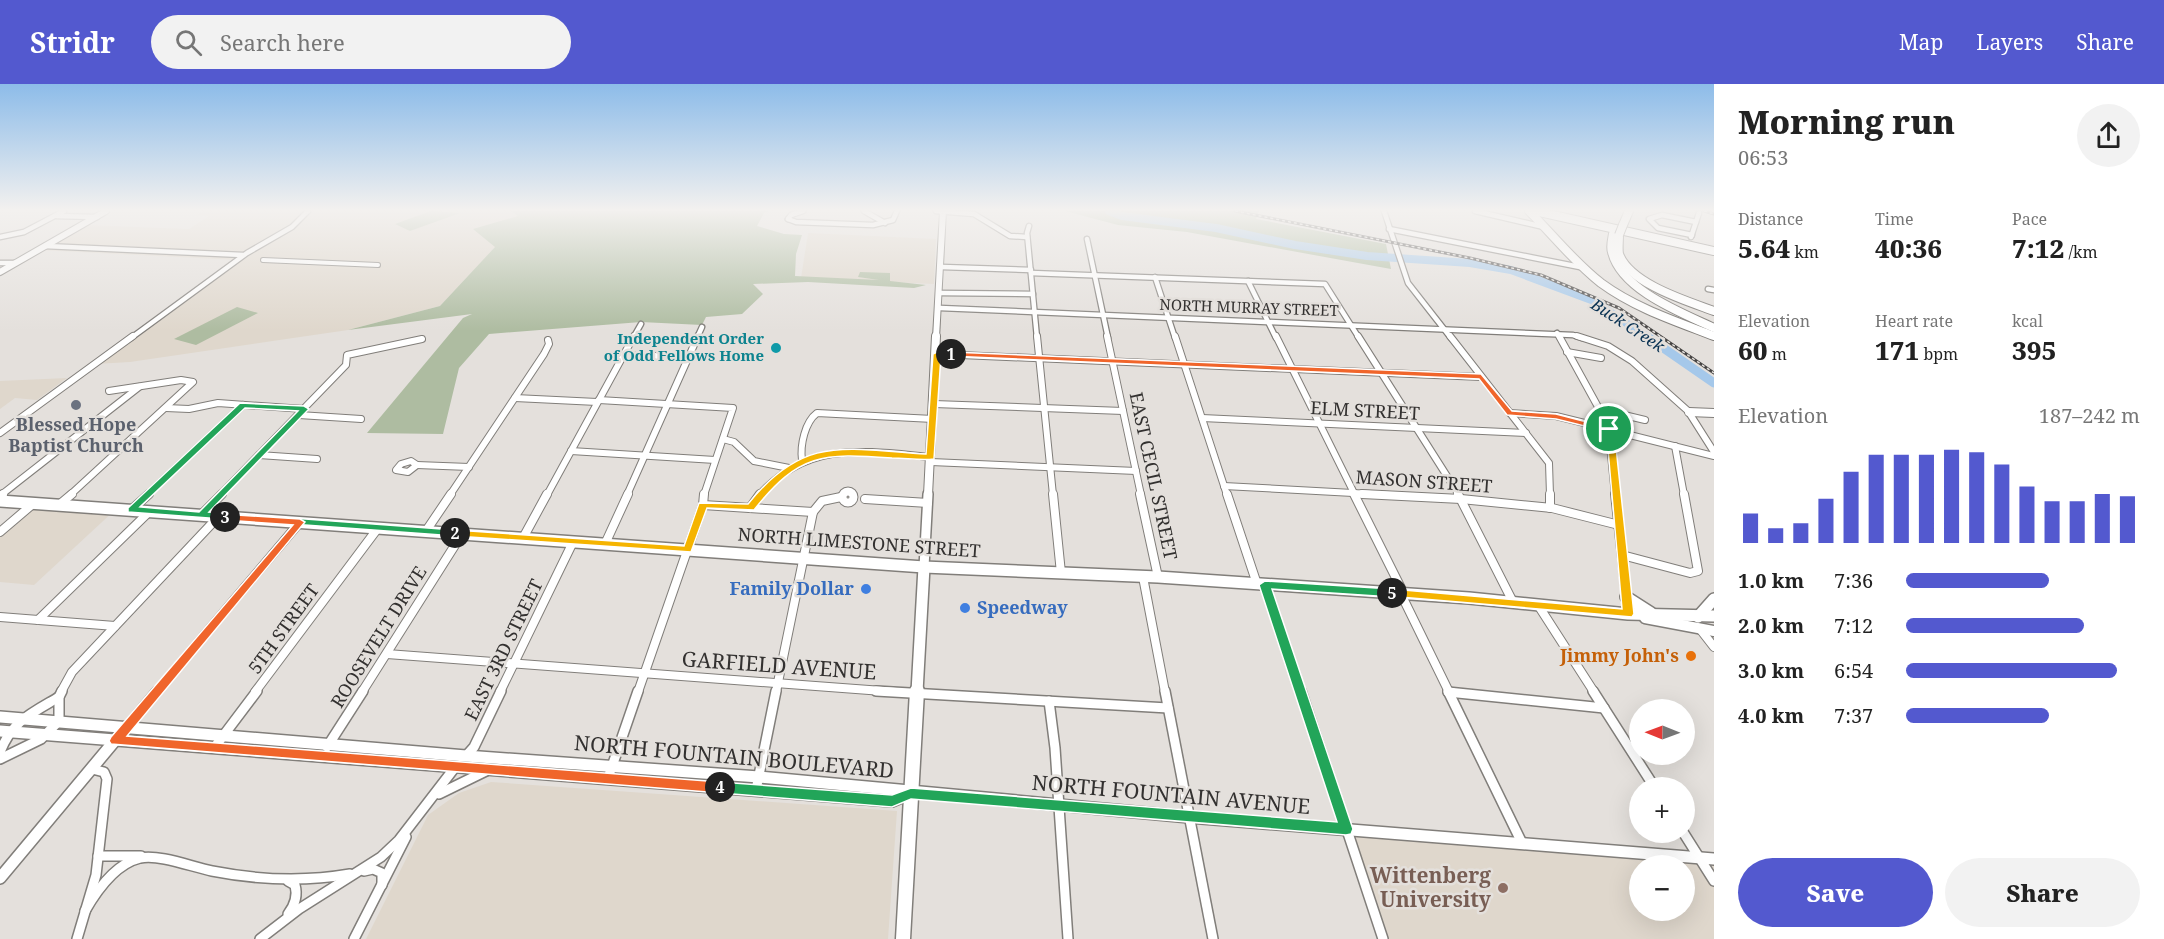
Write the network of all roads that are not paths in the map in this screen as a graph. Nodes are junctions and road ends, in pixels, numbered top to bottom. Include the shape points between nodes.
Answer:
1 (37, 251) edge
2 (177, 251) edge
3 (251, 251) edge
4 (942, 251) edge
5 (1029, 251) edge
6 (1089, 251) edge
7 (1396, 251) edge
8 (1499, 251) edge
9 (1568, 251) edge
10 (1611, 251) edge
11 (1619, 251) edge
12 (246, 254) junction
13 (263, 260) dead end
14 (0, 263) edge
15 (15, 263) junction
16 (378, 265) dead end
17 (942, 267) junction
18 (1585, 268) junction
19 (1031, 271) junction
20 (0, 272) edge
21 (1094, 275) junction
22 (1155, 277) junction
23 (1248, 281) junction
24 (940, 293) junction
25 (1033, 294) junction
26 (940, 308) junction
27 (1714, 311) edge
28 (1035, 312) junction
29 (1102, 314) junction
30 (1168, 317) junction
31 (1268, 321) junction
32 (641, 324) dead end
33 (1350, 324) junction
34 (702, 327) dead end
35 (1443, 328) junction
36 (1714, 328) edge
37 (1557, 333) junction
38 (1714, 336) edge
39 (422, 339) dead end
40 (548, 340) dead end
41 (1567, 352) junction
42 (937, 354) junction
43 (624, 355) junction
44 (688, 357) junction
45 (1039, 357) junction
46 (1601, 358) dead end
47 (1112, 360) junction
48 (1184, 363) junction
49 (1292, 368) junction
50 (1381, 372) junction
51 (1481, 376) junction
52 (140, 386) junction
53 (109, 391) dead end
54 (514, 398) junction
55 (598, 401) junction
56 (668, 402) junction
57 (934, 404) junction
58 (243, 405) junction
59 (166, 408) junction
60 (1044, 408) junction
61 (304, 409) junction
62 (1599, 409) junction
63 (1123, 411) junction
64 (1689, 412) junction
65 (1510, 413) junction
66 (1714, 413) edge
67 (299, 415) junction
68 (1202, 418) junction
69 (361, 419) dead end
70 (933, 419) junction
71 (1645, 420) dead end
72 (1319, 423) junction
73 (1416, 428) junction
74 (1610, 430) junction
75 (0, 433) edge
76 (1526, 434) junction
77 (723, 439) junction
78 (1676, 447) junction
79 (571, 451) junction
80 (1714, 454) edge
81 (259, 455) junction
82 (644, 456) junction
83 (317, 459) dead end
84 (715, 460) junction
85 (802, 460) junction
86 (931, 460) junction
87 (417, 465) dead end
88 (470, 467) junction
89 (1049, 467) junction
90 (789, 468) junction
91 (1136, 471) junction
92 (1224, 486) junction
93 (1353, 492) junction
94 (0, 496) edge
95 (841, 497) dead end
96 (865, 499) dead end
97 (1461, 499) junction
98 (0, 501) edge
99 (928, 502) junction
100 (34, 503) junction
101 (59, 505) junction
102 (703, 505) junction
103 (750, 508) junction
104 (1550, 508) junction
105 (131, 510) junction
106 (150, 511) junction
107 (813, 512) junction
108 (201, 515) junction
109 (219, 516) junction
110 (300, 522) junction
111 (1619, 525) junction
112 (378, 528) junction
113 (426, 531) junction
114 (0, 532) edge
115 (462, 534) junction
116 (523, 538) junction
117 (573, 542) junction
118 (604, 544) junction
119 (687, 550) junction
120 (1622, 555) junction
121 (804, 558) junction
122 (924, 567) junction
123 (1061, 573) junction
124 (1143, 577) junction
125 (1158, 578) junction
126 (1261, 584) junction
127 (1403, 594) junction
128 (1626, 597) junction
129 (1714, 599) edge
130 (1513, 602) junction
131 (1538, 605) junction
132 (1628, 614) junction
133 (1663, 616) junction
134 (1714, 616) edge
135 (0, 617) edge
136 (38, 620) junction
137 (1699, 623) junction
138 (115, 626) junction
139 (1714, 631) edge
140 (1714, 646) edge
141 (387, 654) junction
142 (515, 663) junction
143 (645, 673) junction
144 (778, 684) junction
145 (1448, 692) junction
146 (917, 694) junction
147 (59, 697) junction
148 (1049, 701) junction
149 (1168, 708) junction
150 (1604, 708) junction
151 (0, 717) edge
152 (21, 718) junction
153 (59, 721) junction
154 (126, 728) junction
155 (4, 732) edge
156 (45, 735) junction
157 (223, 736) junction
158 (115, 741) junction
159 (329, 744) junction
160 (214, 748) junction
161 (0, 752) edge
162 (466, 756) junction
163 (321, 757) junction
164 (0, 759) edge
165 (612, 765) junction
166 (456, 767) junction
167 (92, 769) junction
168 (493, 770) junction
169 (759, 777) junction
170 (1648, 777) edge
171 (609, 778) junction
172 (756, 790) junction
173 (911, 793) junction
174 (433, 799) junction
175 (1058, 806) junction
176 (1189, 818) junction
177 (414, 821) junction
178 (1346, 829) junction
179 (1522, 843) junction
180 (1690, 843) edge
181 (98, 856) junction
182 (146, 857) junction
183 (1699, 857) junction
184 (1714, 859) edge
185 (358, 873) junction
186 (0, 878) edge
187 (283, 879) junction
188 (1714, 881) edge
189 (382, 885) junction
190 (85, 911) junction
191 (281, 922) junction
192 (77, 939) edge
193 (260, 939) edge
194 (354, 939) edge
195 (903, 939) edge
196 (1068, 939) edge
197 (1213, 939) edge
198 (1383, 939) edge

1 - 15 street
2 - 12 street
3 - 12 street
4 - 17 street
5 - 19 street
6 - 21 street, EAST CECIL STREET
7 - 35 street via 1408,283
8 - 18 street
9 - 18 main road
10 - 36 main road via 1627,278 1656,299
11 - 27 main road via 1634,272 1668,292
12 - 75 street
13 - 16 street
14 - 15 street
15 - 20 street
17 - 19 street
17 - 24 street
18 - 38 main road via 1628,301
19 - 21 street
19 - 25 street
21 - 22 street
21 - 29 street, EAST CECIL STREET
22 - 23 street
22 - 30 street
23 - 31 street
23 - 33 street via 1325,284
24 - 25 street
24 - 26 street
25 - 28 street
26 - 28 street, NORTH MURRAY STREET
26 - 42 street
28 - 29 street, NORTH MURRAY STREET
28 - 45 street
29 - 30 street, NORTH MURRAY STREET
29 - 47 street, EAST CECIL STREET
30 - 31 street, NORTH MURRAY STREET
30 - 48 street
31 - 33 street, NORTH MURRAY STREET
31 - 49 street
32 - 43 street
33 - 35 street, NORTH MURRAY STREET
33 - 50 street
34 - 44 street
35 - 37 street, NORTH MURRAY STREET
35 - 51 street
37 - 41 street
37 - 64 street, NORTH MURRAY STREET via 1600,342 1622,353
39 - 61 street via 347,355 346,365
40 - 54 street via 544,354
41 - 46 street
41 - 62 street
42 - 45 street
42 - 57 street
43 - 44 street
43 - 55 street
44 - 56 street
45 - 47 street
45 - 60 street
47 - 48 street
47 - 63 street, EAST CECIL STREET
48 - 49 street
48 - 68 street
49 - 50 street
49 - 72 street
50 - 51 street
50 - 73 street
51 - 65 street
52 - 53 street
52 - 59 street via 193,382
52 - 94 street
54 - 55 street
54 - 88 street
55 - 56 street
55 - 79 street
56 - 77 street via 734,408
56 - 82 street
57 - 60 street
57 - 70 street
58 - 59 street
58 - 61 street
58 - 105 street
59 - 101 street
60 - 63 street
60 - 89 street
61 - 67 street
62 - 71 street
62 - 74 street
63 - 91 street, EAST CECIL STREET
64 - 66 street
64 - 80 street, NORTH MURRAY STREET
65 - 74 street via 1556,416
65 - 76 street
67 - 69 street
67 - 81 street
68 - 72 street, ELM STREET
68 - 92 street
70 - 85 street via 817,412 809,419
70 - 86 street
72 - 73 street, ELM STREET
72 - 93 street
73 - 76 street, ELM STREET
73 - 97 street
74 - 78 street
74 - 111 street
76 - 104 street via 1549,463
77 - 84 street
77 - 90 street via 737,443 756,462
78 - 80 street
78 - 120 street via 1698,571 1690,573
79 - 82 street
79 - 116 street
81 - 83 street
81 - 108 street
82 - 84 street
82 - 118 street
84 - 102 street
85 - 86 street via 835,451
85 - 90 street
86 - 89 street
86 - 99 street
87 - 88 street
88 - 113 street
89 - 91 street
89 - 123 street
90 - 103 street via 767,486
91 - 125 street, EAST CECIL STREET
92 - 93 street, MASON STREET
92 - 126 street
93 - 97 street, MASON STREET
93 - 127 street
95 - 107 street via 822,501
96 - 99 street
97 - 104 street, MASON STREET
97 - 130 street
98 - 100 main road, NORTH LIMESTONE STREET
99 - 122 street
100 - 101 main road, NORTH LIMESTONE STREET
100 - 114 street
101 - 105 main road, NORTH LIMESTONE STREET
102 - 103 street
102 - 119 street
103 - 107 street
104 - 111 street, MASON STREET
105 - 106 main road, NORTH LIMESTONE STREET
106 - 108 main road, NORTH LIMESTONE STREET
106 - 136 street
107 - 121 street
108 - 109 main road, NORTH LIMESTONE STREET
109 - 110 main road, NORTH LIMESTONE STREET
109 - 138 street
110 - 112 main road, NORTH LIMESTONE STREET
110 - 154 street
111 - 120 street
112 - 113 main road, NORTH LIMESTONE STREET
112 - 157 street, 5TH STREET
113 - 115 main road, NORTH LIMESTONE STREET
115 - 116 main road, NORTH LIMESTONE STREET
115 - 141 street, ROOSEVELT DRIVE
116 - 117 main road, NORTH LIMESTONE STREET
117 - 118 main road, NORTH LIMESTONE STREET
117 - 142 street, EAST 3RD STREET
118 - 119 main road, NORTH LIMESTONE STREET
119 - 121 main road, NORTH LIMESTONE STREET
119 - 143 street
120 - 128 street
121 - 122 main road, NORTH LIMESTONE STREET
121 - 144 street
122 - 123 main road, NORTH LIMESTONE STREET
122 - 146 main road
123 - 124 main road, NORTH LIMESTONE STREET
124 - 125 main road, NORTH LIMESTONE STREET
124 - 149 street
125 - 126 main road, NORTH LIMESTONE STREET
126 - 127 main road, NORTH LIMESTONE STREET
126 - 178 street
127 - 130 main road, NORTH LIMESTONE STREET
127 - 145 street
128 - 132 street
128 - 133 main road via 1642,609
129 - 137 main road
130 - 131 main road, NORTH LIMESTONE STREET
131 - 132 main road, NORTH LIMESTONE STREET
131 - 150 street
132 - 133 main road
132 - 137 main road, NORTH LIMESTONE STREET
133 - 137 main road
134 - 137 main road
135 - 136 street
136 - 138 street
137 - 139 main road, NORTH LIMESTONE STREET
137 - 140 street
138 - 147 street via 72,672
141 - 142 street, GARFIELD AVENUE
141 - 159 street, ROOSEVELT DRIVE
142 - 143 street, GARFIELD AVENUE
142 - 162 street, EAST 3RD STREET
143 - 144 street, GARFIELD AVENUE
143 - 165 street
144 - 146 street, GARFIELD AVENUE
144 - 169 street
145 - 150 street
145 - 179 street
146 - 148 street, GARFIELD AVENUE
146 - 173 main road
147 - 152 street
147 - 153 street
148 - 149 street, GARFIELD AVENUE
148 - 175 street
149 - 176 street
150 - 170 street
151 - 152 street, NORTH FOUNTAIN BOULEVARD
152 - 153 street, NORTH FOUNTAIN BOULEVARD
152 - 155 street
153 - 154 street, NORTH FOUNTAIN BOULEVARD
153 - 156 street
154 - 157 street, NORTH FOUNTAIN BOULEVARD
154 - 158 street
155 - 156 street, NORTH FOUNTAIN BOULEVARD
155 - 161 street
156 - 158 street, NORTH FOUNTAIN BOULEVARD
156 - 164 street
157 - 159 street, NORTH FOUNTAIN BOULEVARD
157 - 160 street, 5TH STREET
158 - 160 street, NORTH FOUNTAIN BOULEVARD
158 - 167 street
159 - 162 street, NORTH FOUNTAIN BOULEVARD
159 - 163 street, ROOSEVELT DRIVE
160 - 163 street, NORTH FOUNTAIN BOULEVARD
162 - 165 street, NORTH FOUNTAIN BOULEVARD
162 - 166 street, EAST 3RD STREET
163 - 166 street, NORTH FOUNTAIN BOULEVARD
165 - 169 street, NORTH FOUNTAIN BOULEVARD
165 - 171 street
166 - 168 street, NORTH FOUNTAIN BOULEVARD
166 - 174 street, EAST 3RD STREET
167 - 181 street via 104,772 107,779
167 - 186 street
168 - 171 street, NORTH FOUNTAIN BOULEVARD
168 - 174 street via 462,781
169 - 172 street
169 - 173 street, NORTH FOUNTAIN BOULEVARD
171 - 172 street, NORTH FOUNTAIN BOULEVARD
172 - 173 street, NORTH FOUNTAIN BOULEVARD via 892,801
173 - 175 street, NORTH FOUNTAIN AVENUE
173 - 195 main road
174 - 177 street
175 - 176 street, NORTH FOUNTAIN AVENUE
175 - 196 street
176 - 178 street, NORTH FOUNTAIN AVENUE
176 - 197 street
177 - 185 street via 392,848
177 - 189 street
178 - 179 street, NORTH FOUNTAIN AVENUE
178 - 198 street
179 - 183 street, NORTH FOUNTAIN AVENUE
180 - 183 street
181 - 182 street
181 - 190 street
182 - 187 street via 229,874
182 - 190 street via 111,876
183 - 184 street, NORTH FOUNTAIN AVENUE
183 - 188 street
185 - 187 street
185 - 189 street via 378,871 383,877
185 - 191 street
187 - 191 street via 295,885 297,897
189 - 194 street
190 - 192 street
191 - 193 street

